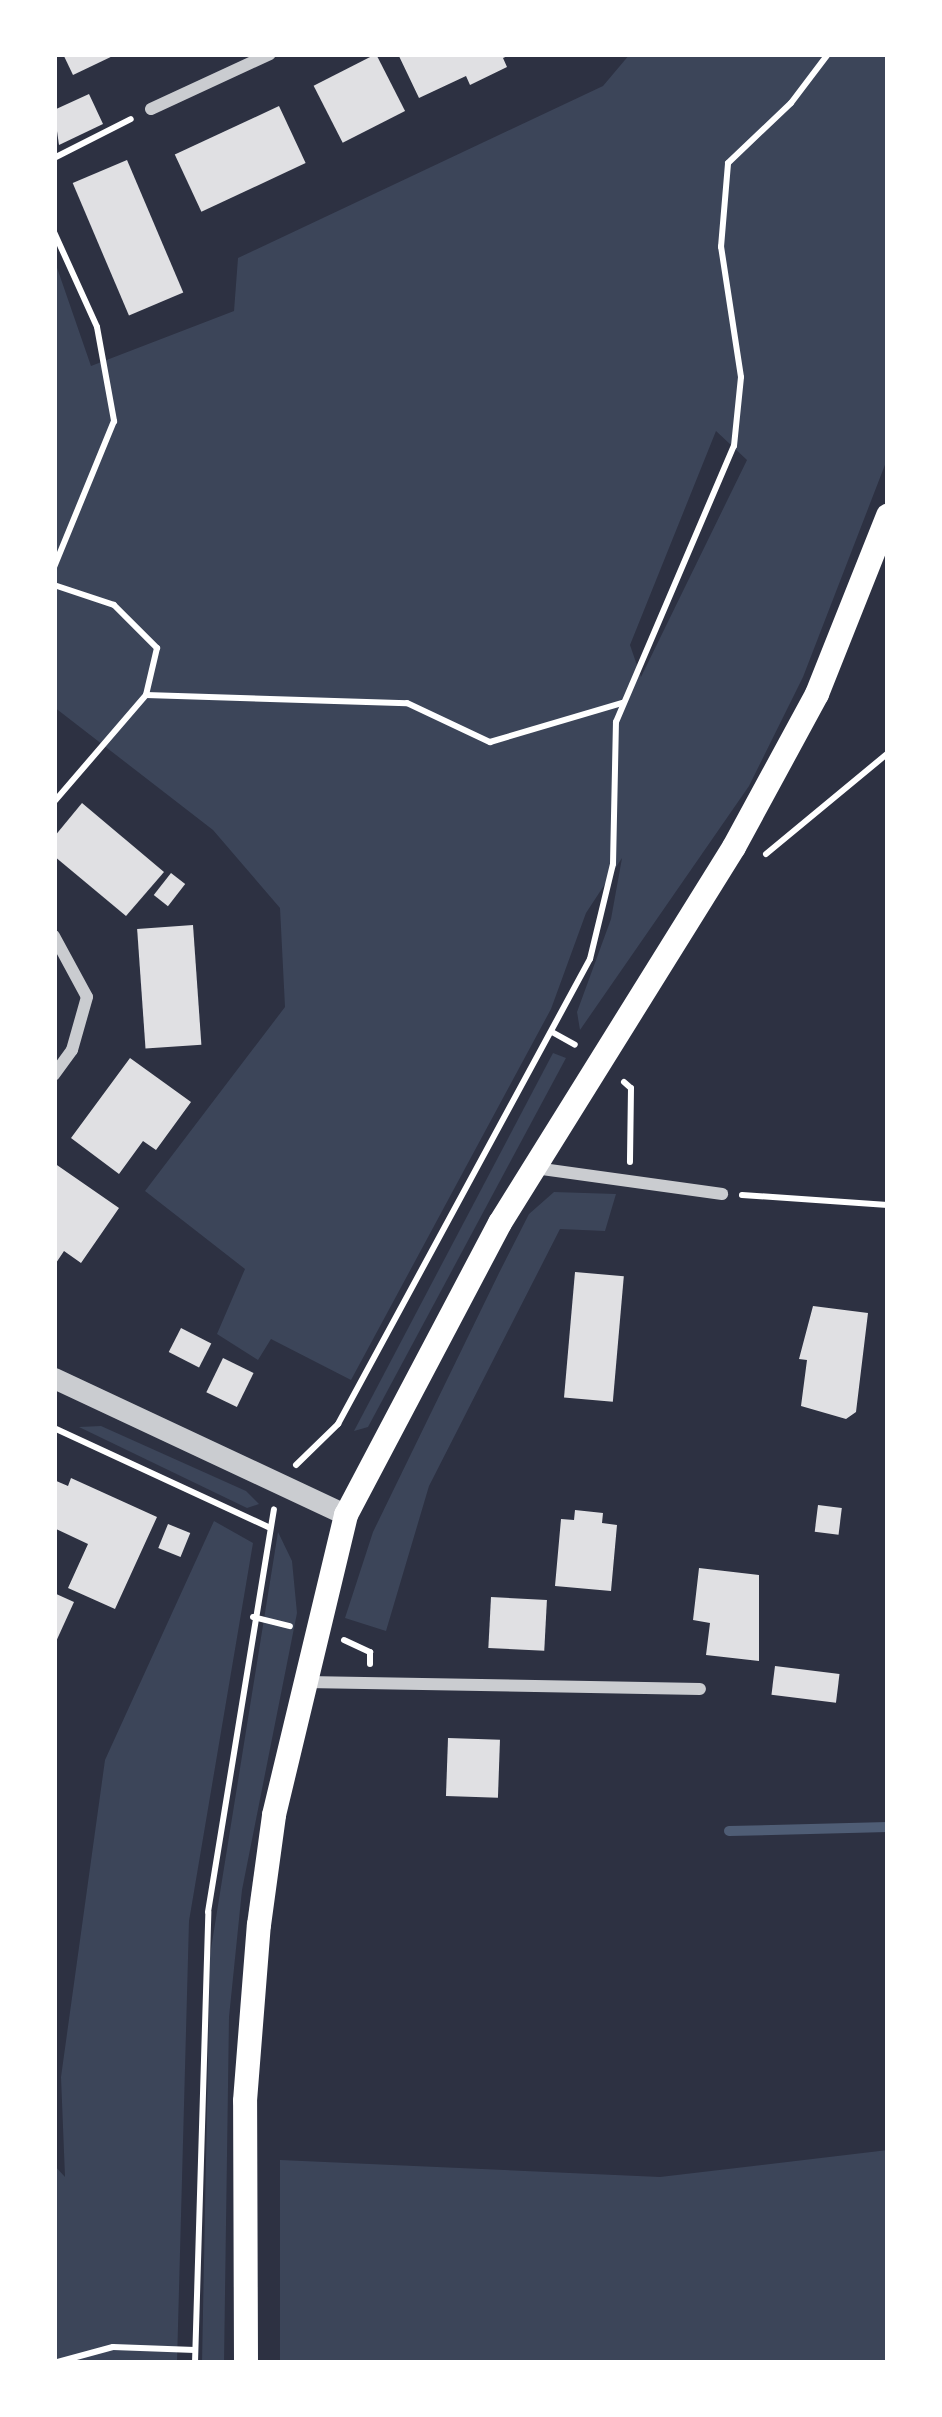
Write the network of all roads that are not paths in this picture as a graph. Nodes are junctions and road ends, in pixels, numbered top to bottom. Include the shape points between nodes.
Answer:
1 (270, 54) edge
2 (151, 109) road end
3 (888, 516) edge
4 (54, 936) edge
5 (54, 1075) edge
6 (534, 1168) junction
7 (722, 1194) road end
8 (56, 1386) edge
9 (346, 1515) junction
10 (304, 1682) junction
11 (700, 1689) dead end
12 (246, 2363) edge

1 - 2 street
3 - 6 main road via 817,694 734,847
4 - 5 street via 87,998 72,1050
6 - 7 street
6 - 9 main road via 391,1419
8 - 9 street
9 - 10 main road
10 - 11 street
10 - 12 main road via 259,1924 245,2101

